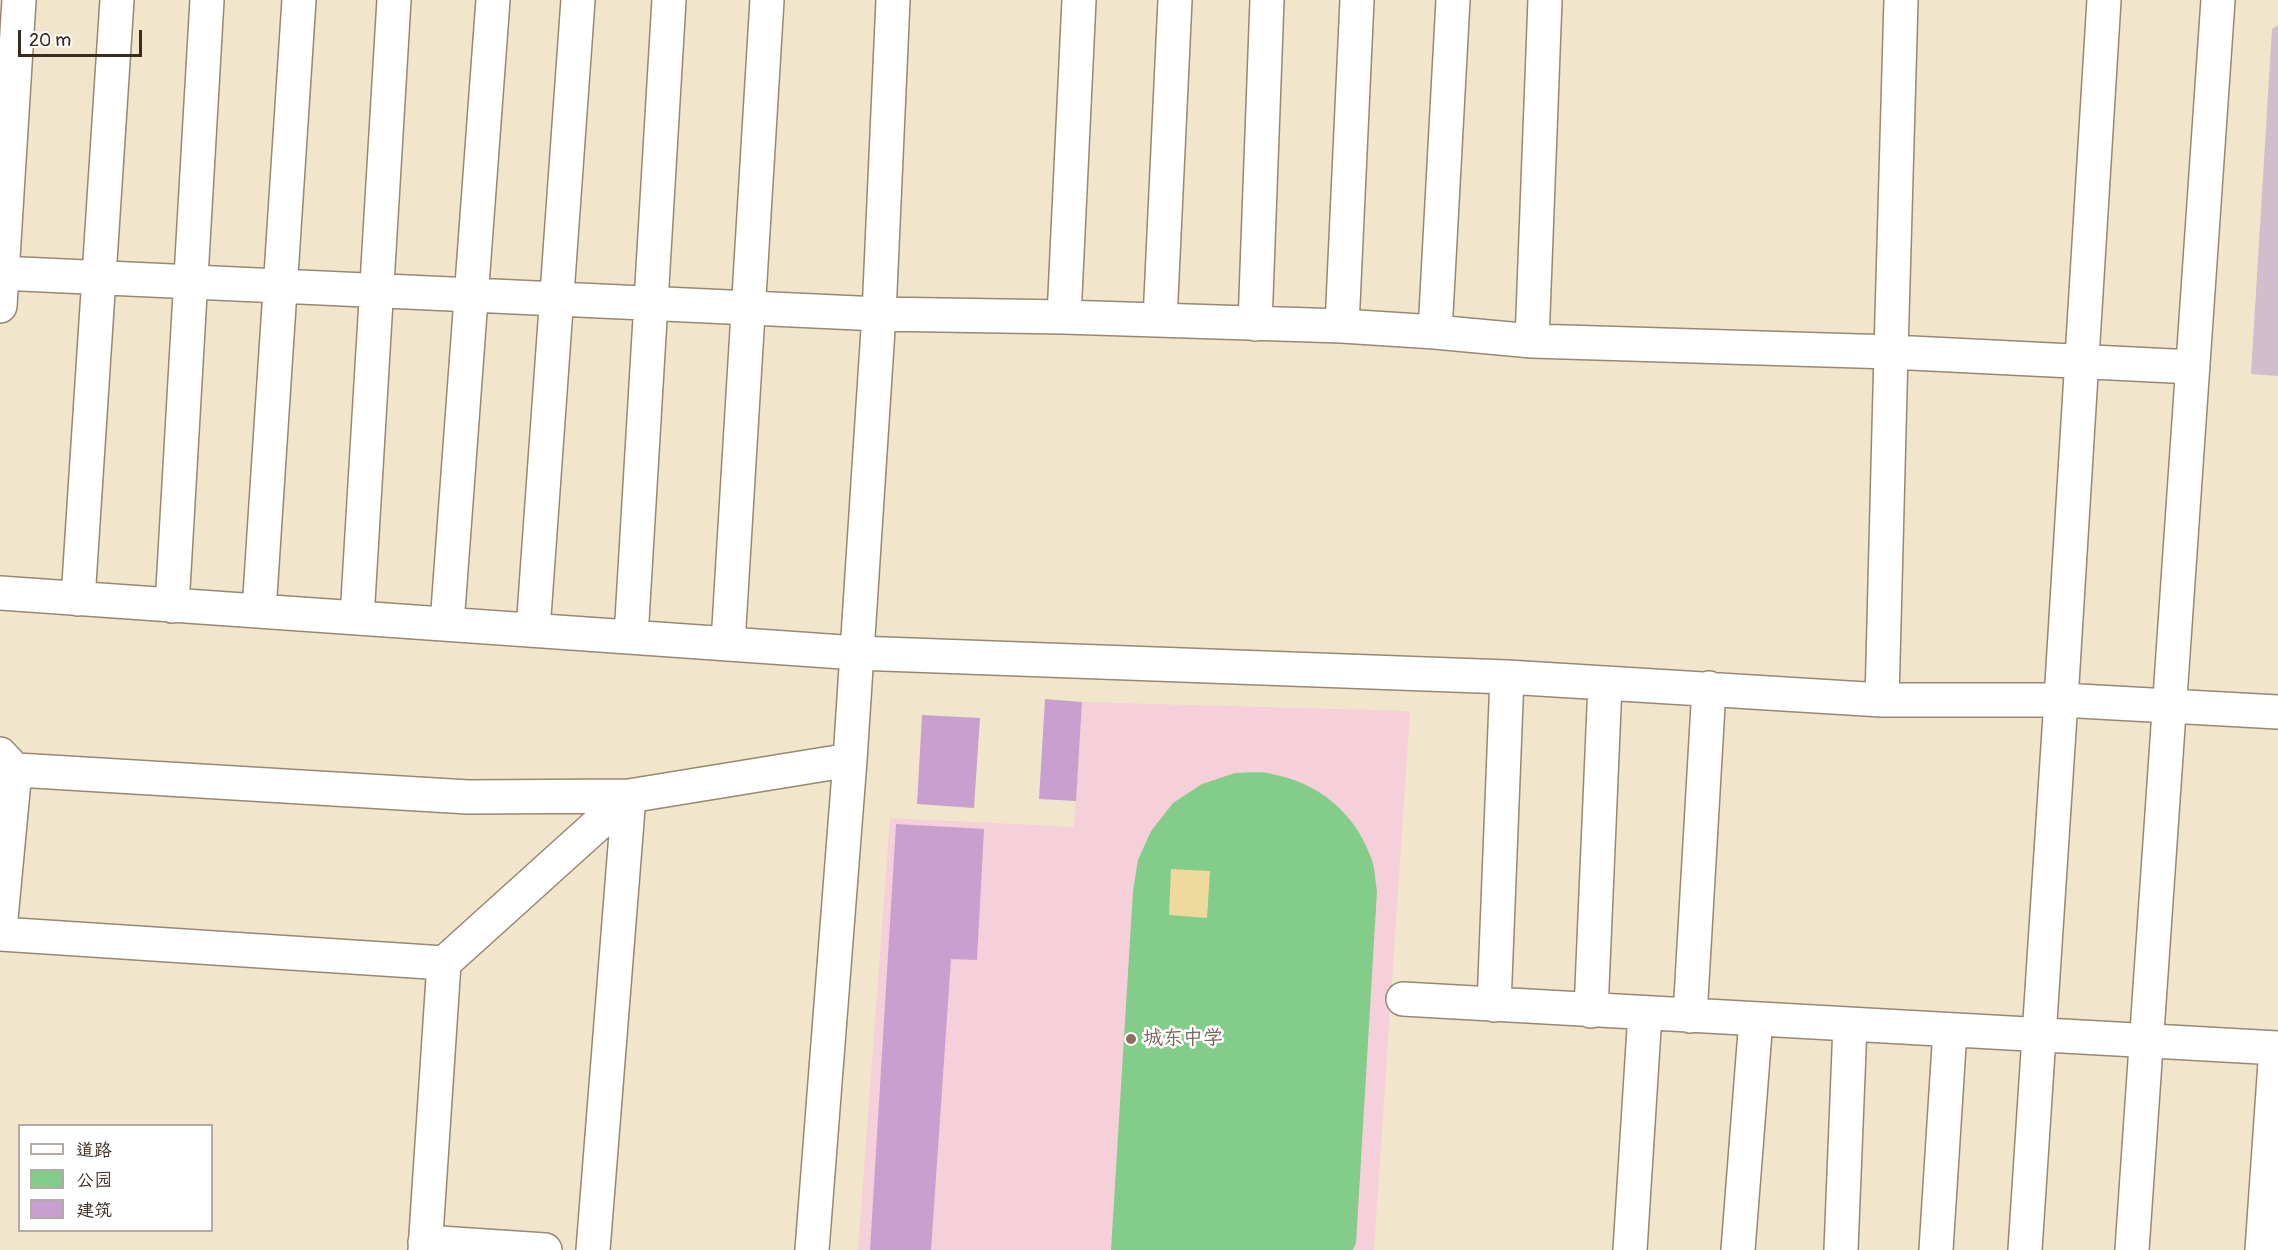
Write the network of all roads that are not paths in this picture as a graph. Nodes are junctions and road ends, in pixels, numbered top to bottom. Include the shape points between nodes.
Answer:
1 (19, 0) edge
2 (117, 0) edge
3 (207, 0) edge
4 (299, 0) edge
5 (394, 0) edge
6 (493, 0) edge
7 (578, 0) edge
8 (669, 0) edge
9 (767, 0) edge
10 (893, 0) edge
11 (1079, 0) edge
12 (1175, 0) edge
13 (1267, 0) edge
14 (1357, 0) edge
15 (1454, 0) edge
16 (1545, 0) edge
17 (1901, 0) edge
18 (2104, 0) edge
19 (2218, 0) edge
20 (1, 273) edge
21 (99, 277) junction
22 (191, 282) junction
23 (280, 286) junction
24 (377, 291) junction
25 (471, 294) junction
26 (556, 299) junction
27 (651, 303) junction
28 (0, 306) edge
29 (748, 307) junction
30 (879, 314) junction
31 (1064, 317) junction
32 (1160, 320) junction
33 (1255, 324) junction
34 (1342, 326) junction
35 (1435, 332) junction
36 (1532, 341) junction
37 (1892, 352) junction
38 (2082, 361) junction
39 (2193, 367) junction
40 (0, 593) edge
41 (78, 599) junction
42 (172, 606) junction
43 (259, 611) junction
44 (357, 618) junction
45 (447, 624) junction
46 (533, 630) junction
47 (631, 637) junction
48 (728, 644) junction
49 (857, 653) junction
50 (1507, 677) junction
51 (1605, 684) junction
52 (1709, 688) junction
53 (1882, 700) junction
54 (2061, 700) junction
55 (2170, 706) junction
56 (2278, 711) edge
57 (850, 760) junction
58 (5, 764) edge
59 (629, 796) junction
60 (0, 928) edge
61 (0, 934) edge
62 (444, 963) junction
63 (1403, 999) dead end
64 (1494, 1005) junction
65 (1591, 1011) junction
66 (1645, 1013) junction
67 (1690, 1016) junction
68 (1756, 1019) junction
69 (1850, 1025) junction
70 (1950, 1030) junction
71 (2039, 1035) junction
72 (2146, 1041) junction
73 (2277, 1048) edge
74 (425, 1246) edge
75 (545, 1250) edge
76 (593, 1250) edge
77 (812, 1250) edge
78 (1630, 1250) edge
79 (1738, 1250) edge
80 (1840, 1250) edge
81 (1936, 1250) edge
82 (2025, 1250) edge
83 (2132, 1250) edge
84 (2262, 1250) edge

1 - 20 street
2 - 21 street
3 - 22 street
4 - 23 street
5 - 24 street
6 - 25 street
7 - 26 street
8 - 27 street
9 - 29 street
10 - 30 street
11 - 31 street
12 - 32 street
13 - 33 street
14 - 34 street
15 - 35 street
16 - 36 street
17 - 37 street
18 - 38 street
19 - 39 street
20 - 21 street
20 - 28 street
21 - 22 street
21 - 41 street
22 - 23 street
22 - 42 street
23 - 24 street
23 - 43 street
24 - 25 street
24 - 44 street
25 - 26 street
25 - 45 street
26 - 27 street
26 - 46 street
27 - 29 street
27 - 47 street
29 - 30 street
29 - 48 street
30 - 31 street
30 - 49 street
31 - 32 street
32 - 33 street
33 - 34 street
34 - 35 street
35 - 36 street
36 - 37 street
37 - 38 street
37 - 53 street
38 - 39 street
38 - 54 street
39 - 55 street
40 - 41 street
41 - 42 street
42 - 43 street
43 - 44 street
44 - 45 street
45 - 46 street
46 - 47 street
47 - 48 street
48 - 49 street
49 - 50 street
49 - 57 street
50 - 51 street
50 - 64 street
51 - 52 street
51 - 65 street
52 - 53 street
52 - 67 street
53 - 54 street
54 - 55 street
54 - 71 street
55 - 56 street
55 - 72 street
57 - 59 street
57 - 77 street
58 - 59 street via 468,797
58 - 60 street
59 - 62 street
59 - 76 street
61 - 62 street
62 - 74 street
63 - 64 street
64 - 65 street
65 - 66 street
66 - 67 street
66 - 78 street
67 - 68 street
68 - 69 street
68 - 79 street
69 - 70 street
69 - 80 street
70 - 71 street
70 - 81 street
71 - 72 street
71 - 82 street
72 - 73 street
72 - 83 street
73 - 84 street
74 - 75 street

